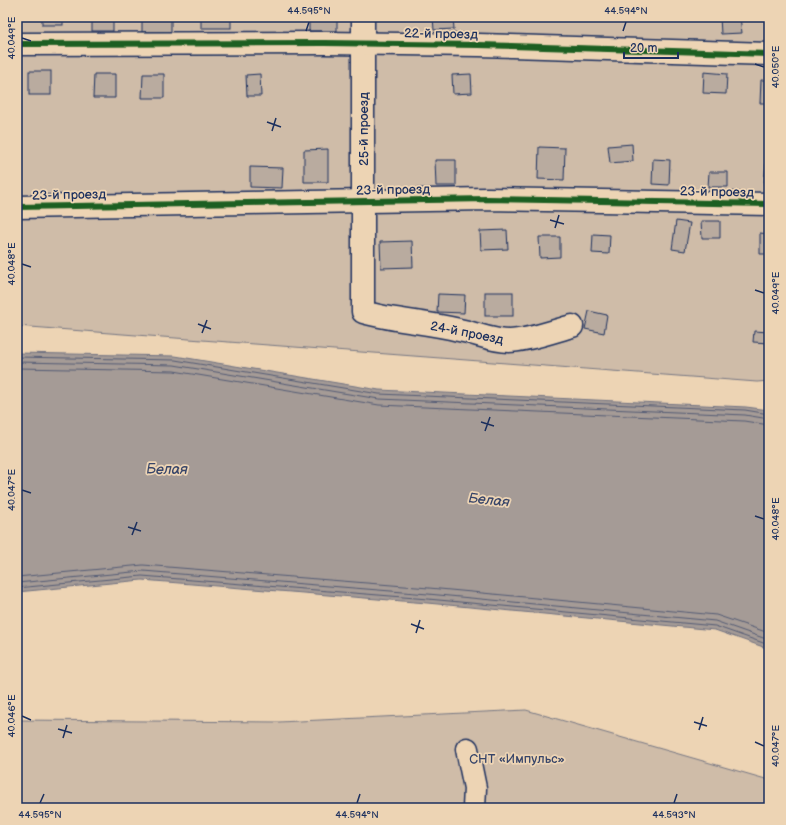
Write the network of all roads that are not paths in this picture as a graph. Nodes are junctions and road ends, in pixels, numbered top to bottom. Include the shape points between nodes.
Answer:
1 (363, 17) edge
2 (17, 44) edge
3 (364, 44) junction
4 (769, 54) edge
5 (363, 202) junction
6 (769, 204) edge
7 (17, 207) edge
8 (362, 312) joint
9 (572, 326) dead end
10 (467, 749) dead end
11 (474, 808) edge

1 - 3 street, 25-й проезд
2 - 3 street, 22-й проезд
3 - 4 street, 22-й проезд
3 - 5 street, 25-й проезд
5 - 6 street, 23-й проезд via 488,199
5 - 7 street, 23-й проезд
5 - 8 street, 25-й проезд
8 - 9 street, 24-й проезд via 509,341
10 - 11 street via 475,788

